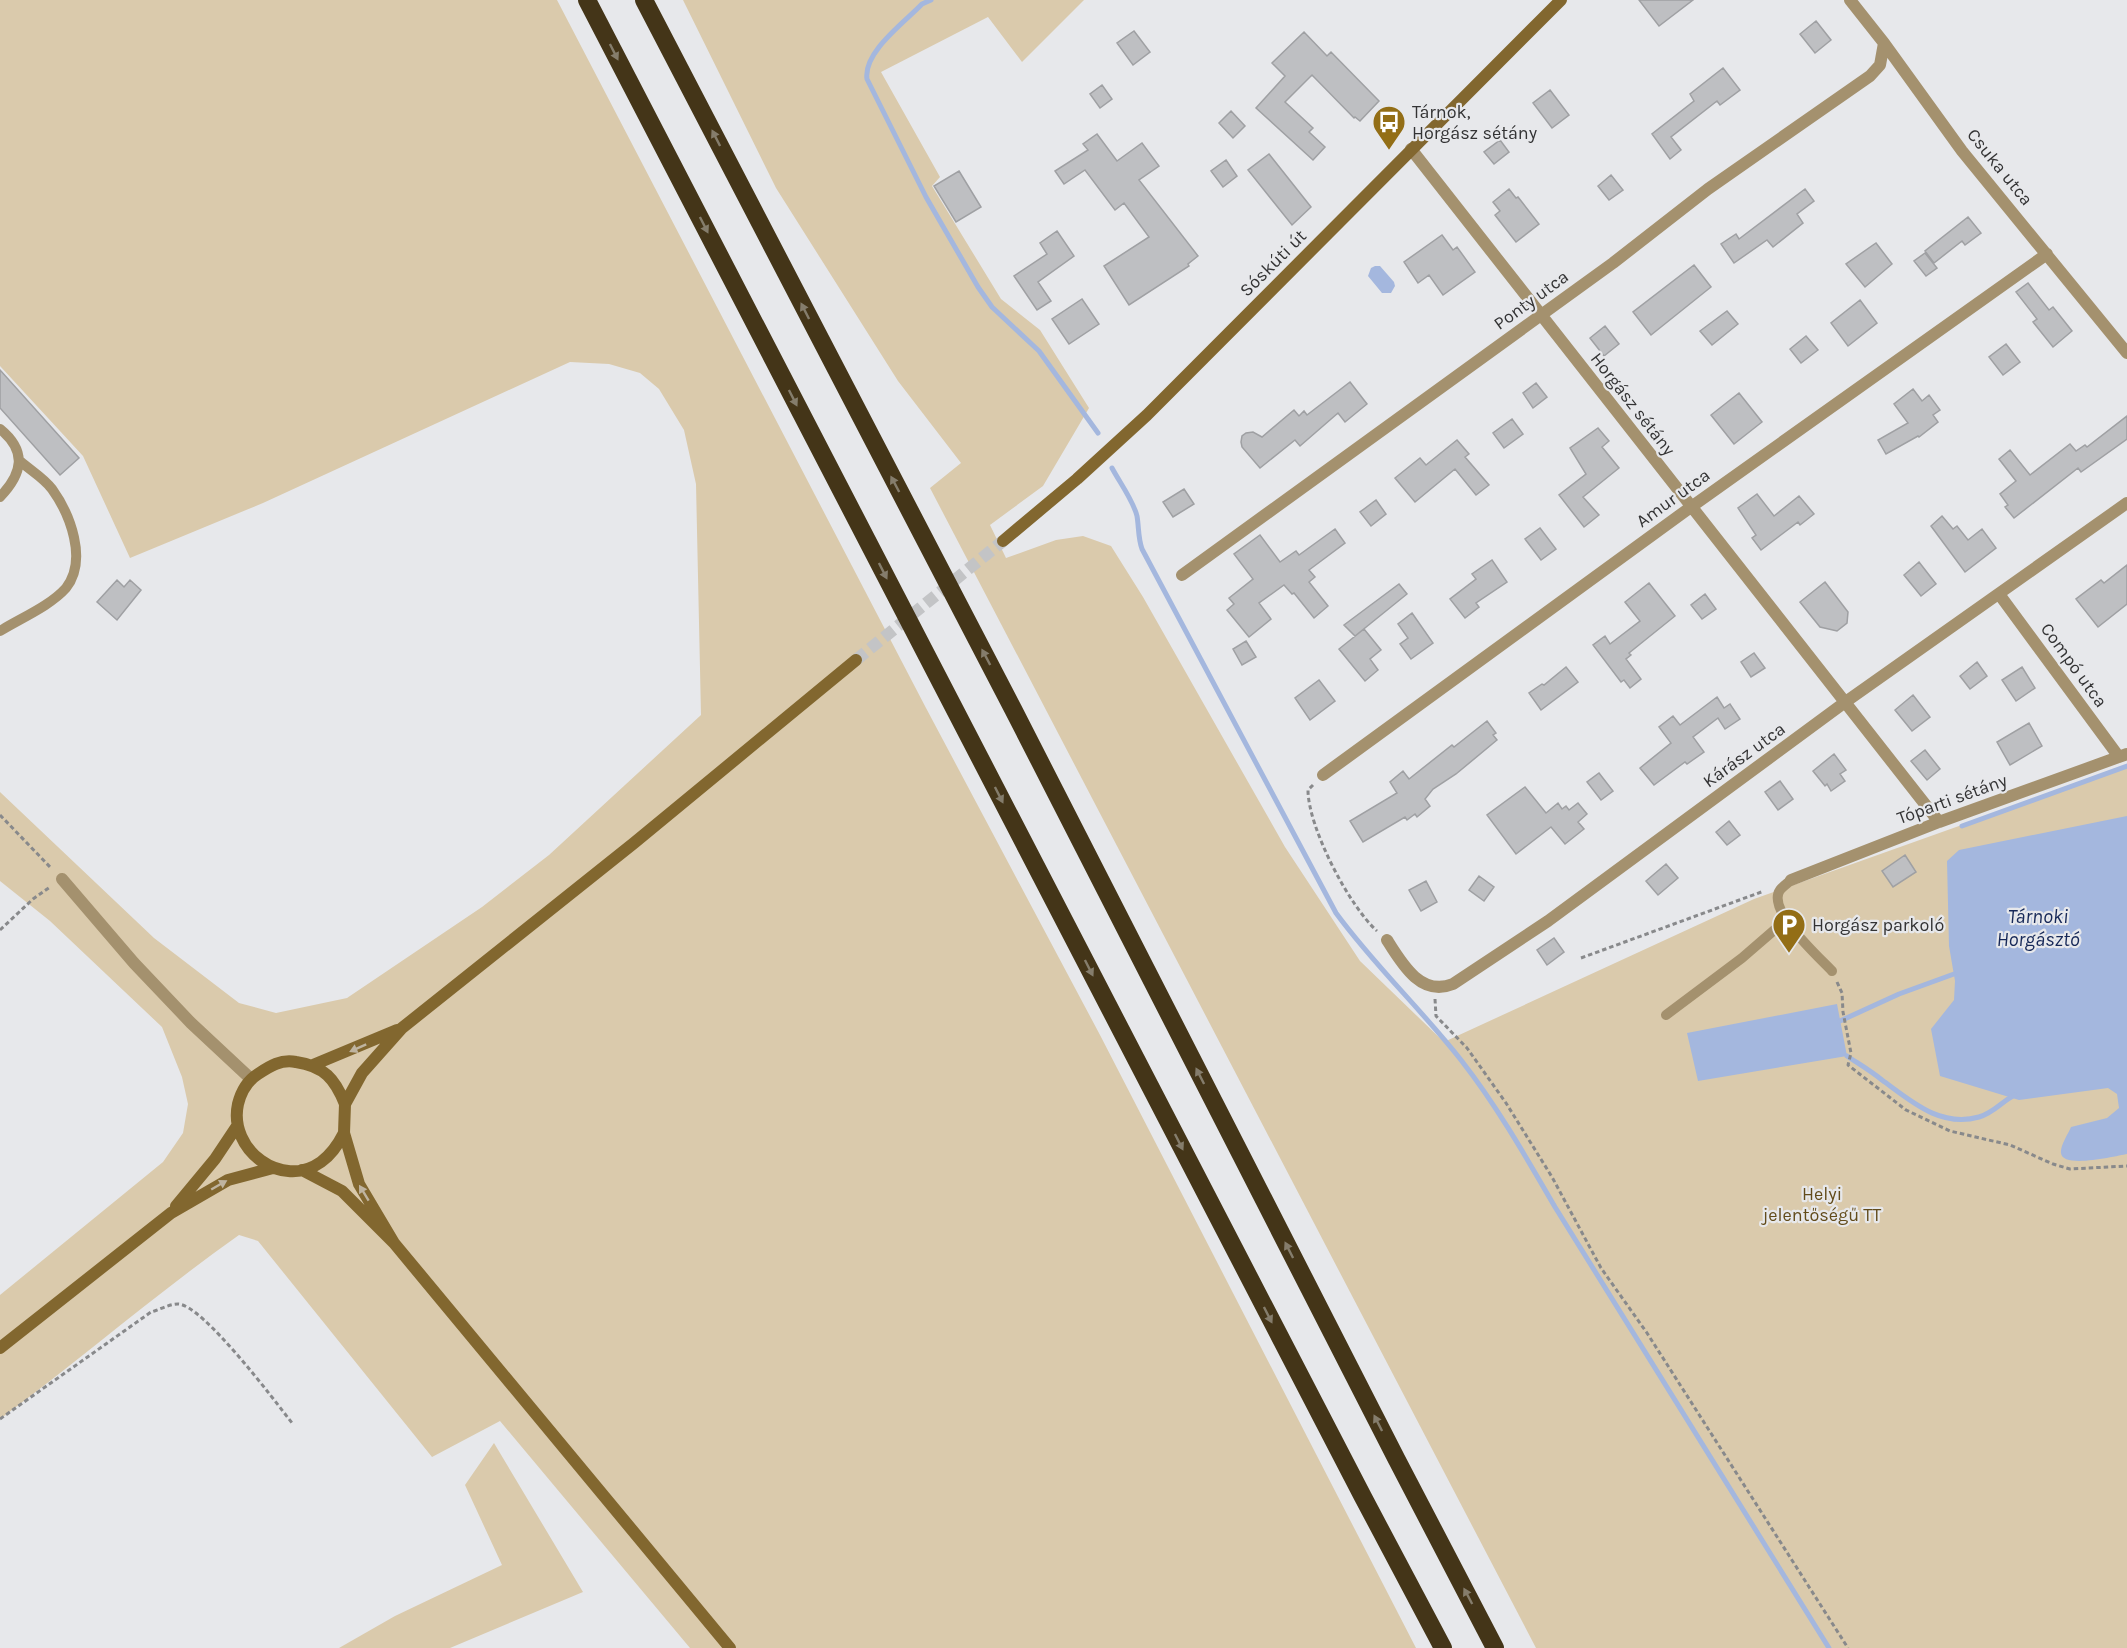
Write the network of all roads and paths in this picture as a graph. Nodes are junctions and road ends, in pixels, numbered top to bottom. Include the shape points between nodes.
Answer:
1 (587, 0) edge
2 (644, 0) edge
3 (1561, 0) edge
4 (1850, 0) edge
5 (1884, 43) junction
6 (1411, 149) junction
7 (2047, 254) junction
8 (1540, 315) junction
9 (2127, 353) edge
10 (0, 429) edge
11 (20, 461) junction
12 (0, 497) edge
13 (2127, 503) edge
14 (1691, 507) junction
15 (1003, 541) tunnel mouth
16 (1182, 575) dead end
17 (2000, 594) junction
18 (0, 631) edge
19 (856, 660) tunnel mouth
20 (1845, 703) junction
21 (2123, 755) edge
22 (1323, 775) joint
23 (0, 815) edge
24 (1940, 822) junction
25 (62, 879) junction
26 (1791, 880) joint
27 (1780, 890) junction
28 (1786, 920) junction
29 (0, 930) edge
30 (1387, 940) joint
31 (1581, 958) dead end
32 (1832, 971) joint
33 (1434, 988) junction
34 (1666, 1015) dead end
35 (402, 1028) junction
36 (312, 1065) junction
37 (250, 1079) junction
38 (345, 1104) junction
39 (237, 1126) junction
40 (344, 1133) junction
41 (2127, 1166) edge
42 (273, 1168) junction
43 (302, 1170) junction
44 (171, 1213) junction
45 (394, 1243) junction
46 (0, 1348) edge
47 (0, 1419) edge
48 (292, 1423) dead end
49 (730, 1648) edge
50 (1443, 1648) edge
51 (1495, 1648) edge
52 (1848, 1648) edge

1 -> 50 highway
51 -> 2 highway
3 - 6 main road, Sóskúti út
4 - 5 street, Csuka utca
5 - 7 street, Csuka utca via 1962,152
5 - 8 street, Ponty utca via 1880,65 1870,76 1708,189
6 - 8 street, Horgász sétány
6 - 15 main road, Sóskúti út via 1147,415
7 - 9 street, Csuka utca
7 - 14 street, Amur utca
8 - 14 street, Horgász sétány
8 - 16 street, Ponty utca
10 - 11 lane via 16,445
11 - 12 lane via 10,486
11 - 18 lane via 51,488 73,529 74,572 52,601
13 - 17 street, Kárász utca
14 - 20 street, Horgász sétány
14 - 22 street, Amur utca
17 - 20 street, Kárász utca
17 - 21 street, Compó utca
19 - 35 main road
20 - 24 street, Horgász sétány
20 - 33 street, Kárász utca via 1548,921 1454,984
21 - 24 street, Tóparti sétány
22 - 30 path via 1308,790 1308,804 1331,865 1367,922
23 - 25 path
24 - 26 street, Tóparti sétány
25 - 29 path
25 - 37 street via 134,963
26 - 27 lane
27 - 28 lane via 1779,906
27 - 31 path via 1768,889
28 - 32 lane
28 - 34 lane
30 - 33 street via 1400,961
32 - 41 path via 1842,993 1851,1053 1848,1065 1906,1110 1950,1131 2010,1144 2053,1164 2070,1168
33 - 52 path via 1436,1016 1467,1048 1506,1103 1601,1268 1647,1333
35 -> 36 main road
35 - 38 main road via 362,1073
36 - 37 main road via 293,1061 273,1064
36 - 38 main road via 330,1076
37 - 39 main road via 237,1109
38 - 40 main road
39 - 42 main road via 244,1144 256,1158
39 - 44 main road
40 - 43 main road via 335,1150 320,1163
45 -> 40 main road via 359,1184
42 - 43 main road
44 -> 42 main road via 228,1180
43 - 45 main road via 342,1191
44 - 46 main road
45 - 49 main road
47 - 48 path via 151,1312 178,1304 192,1309 209,1324

